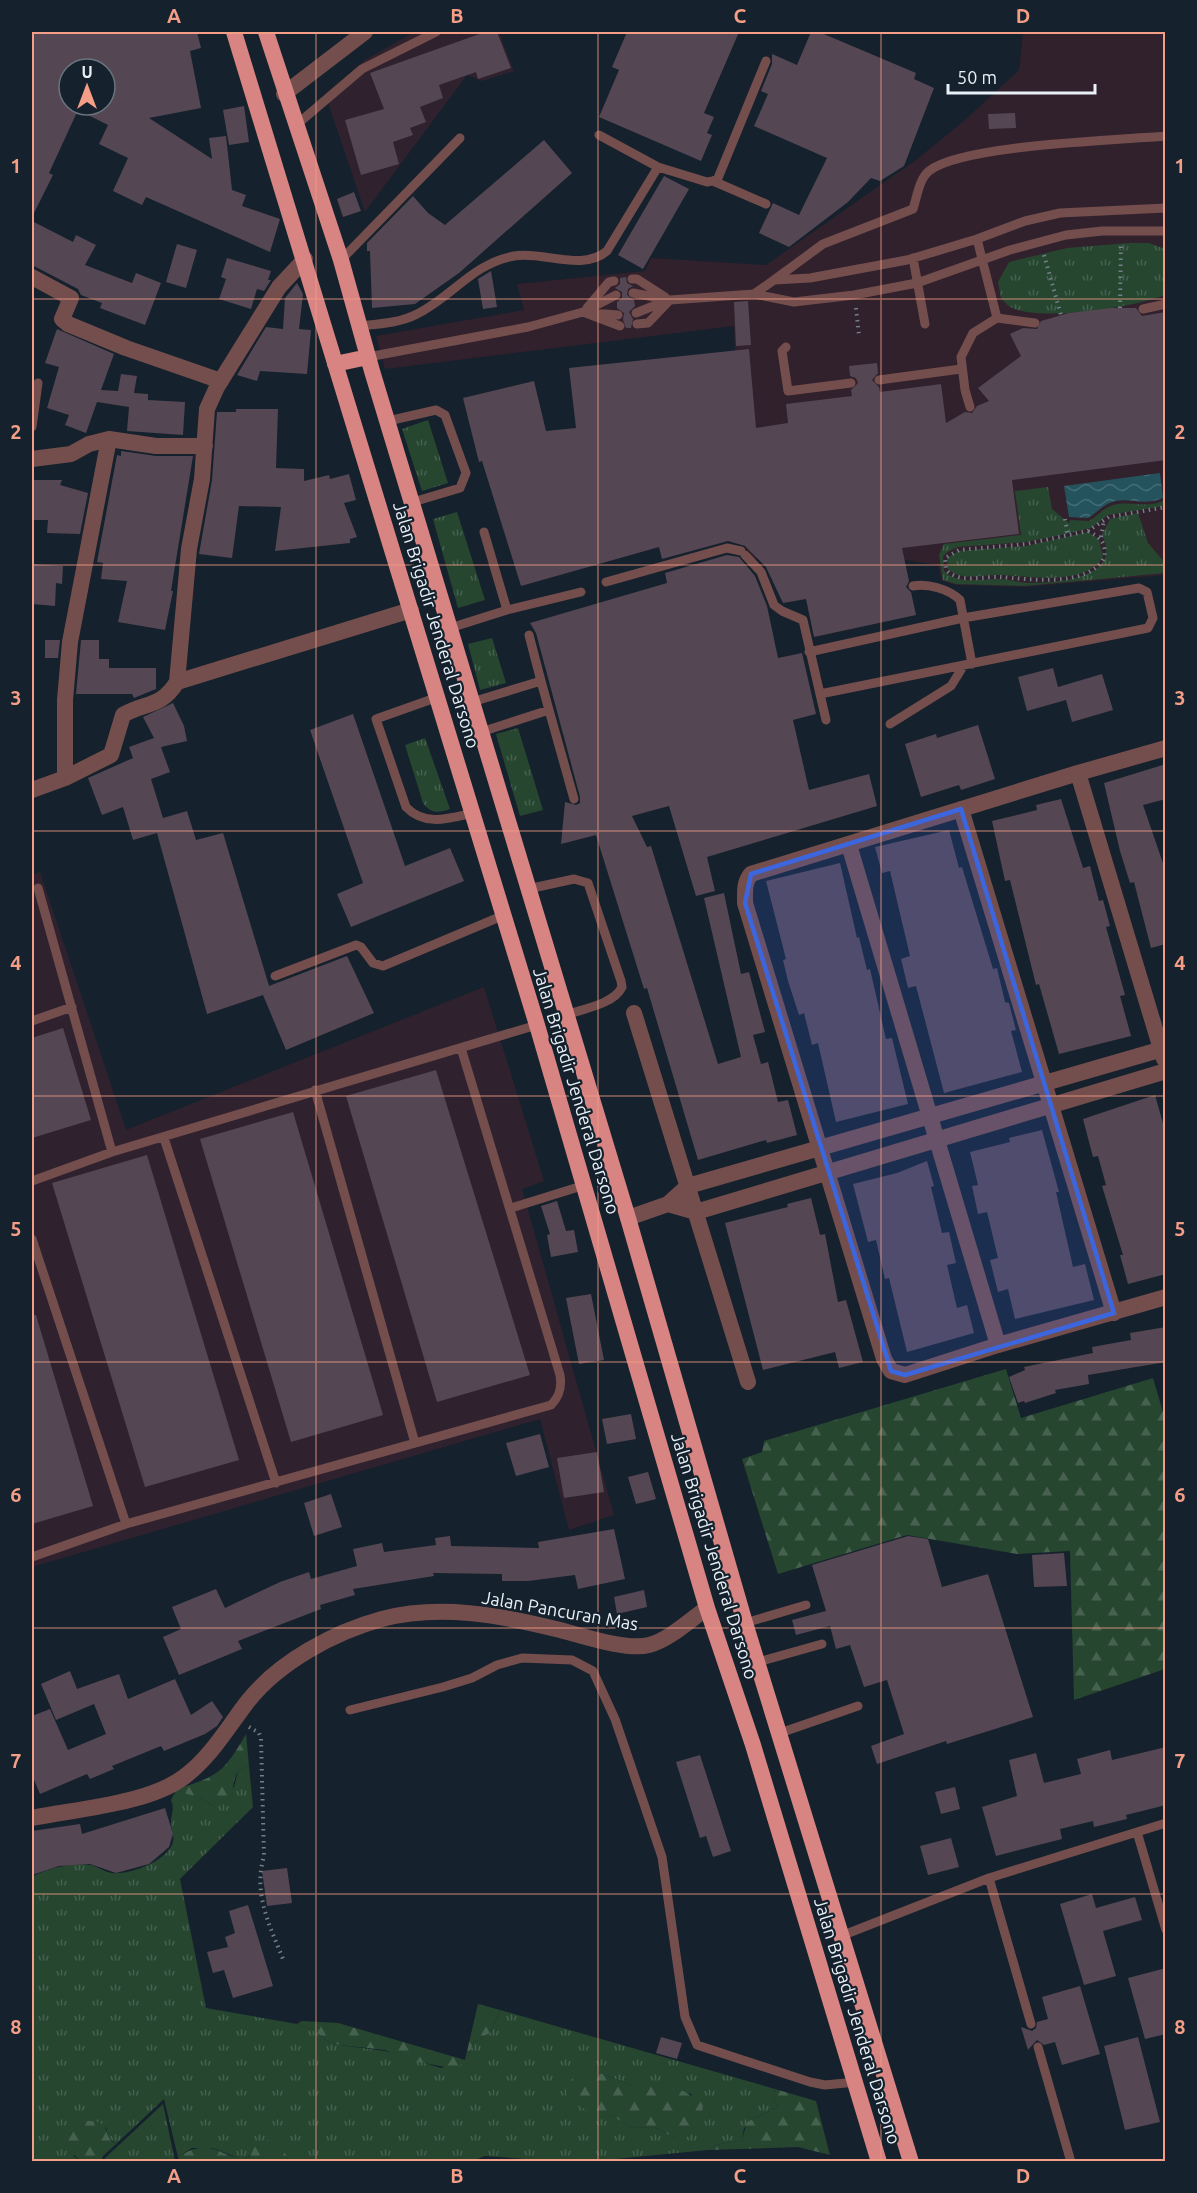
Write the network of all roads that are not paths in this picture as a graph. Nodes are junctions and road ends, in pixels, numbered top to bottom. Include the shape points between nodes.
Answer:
1 (234, 32) edge
2 (266, 32) edge
3 (365, 32) edge
4 (436, 32) edge
5 (766, 61) dead end
6 (284, 94) junction
7 (295, 126) junction
8 (599, 135) dead end
9 (1166, 136) edge
10 (460, 138) dead end
11 (658, 167) junction
12 (713, 181) junction
13 (766, 204) dead end
14 (1166, 208) edge
15 (1166, 231) edge
16 (977, 239) junction
17 (913, 258) junction
18 (305, 259) junction
19 (341, 260) junction
20 (982, 260) junction
21 (32, 277) edge
22 (632, 279) dead end
23 (774, 280) junction
24 (614, 281) dead end
25 (917, 283) junction
26 (633, 293) dead end
27 (754, 294) junction
28 (616, 295) dead end
29 (670, 300) junction
30 (1166, 304) edge
31 (1143, 309) dead end
32 (584, 312) junction
33 (636, 313) dead end
34 (618, 315) dead end
35 (997, 318) junction
36 (1035, 323) dead end
37 (637, 324) dead end
38 (925, 324) dead end
39 (359, 326) junction
40 (620, 326) dead end
41 (786, 347) dead end
42 (368, 357) junction
43 (335, 364) junction
44 (961, 369) junction
45 (879, 380) dead end
46 (221, 381) junction
47 (38, 382) dead end
48 (850, 384) dead end
49 (970, 407) dead end
50 (388, 421) junction
51 (32, 427) edge
52 (109, 439) junction
53 (205, 446) junction
54 (32, 459) edge
55 (413, 502) junction
56 (484, 532) dead end
57 (606, 582) dead end
58 (913, 586) dead end
59 (581, 592) dead end
60 (411, 610) junction
61 (507, 610) junction
62 (963, 618) junction
63 (450, 628) junction
64 (529, 635) dead end
65 (809, 652) junction
66 (968, 664) junction
67 (541, 681) junction
68 (177, 682) junction
69 (820, 694) junction
70 (438, 697) junction
71 (472, 702) junction
72 (549, 710) junction
73 (826, 720) dead end
74 (890, 724) dead end
75 (481, 732) junction
76 (1166, 748) edge
77 (1078, 773) junction
78 (65, 778) junction
79 (32, 790) edge
80 (574, 799) dead end
81 (960, 809) junction
82 (473, 813) junction
83 (849, 845) junction
84 (38, 888) dead end
85 (528, 889) junction
86 (502, 916) junction
87 (275, 976) dead end
88 (72, 1006) junction
89 (634, 1013) dead end
90 (567, 1015) junction
91 (32, 1021) edge
92 (537, 1025) junction
93 (461, 1048) junction
94 (1163, 1049) edge
95 (1166, 1066) edge
96 (1166, 1071) edge
97 (1043, 1084) junction
98 (315, 1090) junction
99 (1050, 1106) junction
100 (928, 1117) junction
101 (164, 1138) junction
102 (936, 1140) junction
103 (820, 1148) junction
104 (112, 1152) junction
105 (828, 1172) junction
106 (32, 1181) edge
107 (585, 1185) junction
108 (688, 1186) junction
109 (668, 1204) junction
110 (511, 1208) junction
111 (696, 1212) junction
112 (628, 1218) junction
113 (32, 1239) edge
114 (1166, 1297) edge
115 (1114, 1312) junction
116 (998, 1345) junction
117 (748, 1382) dead end
118 (415, 1443) junction
119 (276, 1483) junction
120 (126, 1524) junction
121 (32, 1557) edge
122 (806, 1605) dead end
123 (706, 1608) junction
124 (745, 1623) junction
125 (822, 1644) dead end
126 (758, 1662) junction
127 (858, 1706) dead end
128 (350, 1710) dead end
129 (780, 1733) junction
130 (32, 1818) edge
131 (1166, 1823) edge
132 (1137, 1832) junction
133 (989, 1878) junction
134 (1166, 1930) edge
135 (841, 1936) junction
136 (814, 1945) junction
137 (1031, 2024) dead end
138 (1038, 2047) dead end
139 (856, 2082) junction
140 (879, 2162) edge
141 (911, 2162) edge
142 (1071, 2162) edge

1 - 18 highway, Jalan Brigadir Jenderal Darsono
2 - 6 highway, Jalan Brigadir Jenderal Darsono
3 - 6 street
4 - 7 lane via 362,69
5 - 12 lane via 718,178
6 - 7 highway, Jalan Brigadir Jenderal Darsono
7 - 19 highway, Jalan Brigadir Jenderal Darsono
8 - 11 lane
9 - 23 lane via 973,154 951,160 928,172 913,209 823,244
10 - 19 lane
11 - 12 lane
11 - 39 lane via 607,251 600,256 574,260 515,255 468,275 419,314 405,320
12 - 13 lane
14 - 16 lane via 1060,213
15 - 20 lane via 1066,235
16 - 17 lane
16 - 20 lane
17 - 23 lane via 810,278
17 - 25 lane
18 - 43 highway, Jalan Brigadir Jenderal Darsono
18 - 46 street via 279,287
19 - 39 highway, Jalan Brigadir Jenderal Darsono
20 - 25 lane
20 - 35 lane
21 - 46 street via 71,298 62,320 68,324
22 - 29 lane
23 - 27 lane
24 - 32 lane
25 - 27 lane via 794,302
25 - 38 lane
26 - 29 lane
27 - 29 lane
28 - 32 lane
29 - 33 lane
29 - 37 lane via 648,323
30 - 31 lane
32 - 34 lane
32 - 40 lane
32 - 42 lane via 528,327
35 - 36 lane
35 - 44 lane via 973,333 964,347
39 - 42 highway, Jalan Brigadir Jenderal Darsono
41 - 48 lane via 782,351 788,391
42 - 43 highway
42 - 50 highway, Jalan Brigadir Jenderal Darsono
43 - 60 highway, Jalan Brigadir Jenderal Darsono
44 - 45 lane
44 - 49 lane
46 - 53 street via 207,409
47 - 51 lane
50 - 55 highway, Jalan Brigadir Jenderal Darsono
50 - 55 lane via 436,410 445,415 466,473 460,488
52 - 53 street via 156,446
52 - 54 street via 71,454
52 - 78 street via 70,642
53 - 68 street via 189,549
55 - 63 highway, Jalan Brigadir Jenderal Darsono
56 - 61 lane
57 - 65 lane via 727,548 743,553 761,572 774,604 803,620
58 - 62 lane via 922,584 951,593 960,600
59 - 61 lane
60 - 68 street
60 - 70 highway, Jalan Brigadir Jenderal Darsono
61 - 63 lane
62 - 65 lane
62 - 66 lane
62 - 66 lane via 1139,588 1147,592 1153,618 1148,628
63 - 71 highway, Jalan Brigadir Jenderal Darsono
64 - 67 lane
65 - 69 lane
66 - 69 lane
66 - 74 lane via 951,686
67 - 71 lane
67 - 72 lane
68 - 78 street via 168,695 123,715 111,755
69 - 73 lane
70 - 82 highway, Jalan Brigadir Jenderal Darsono
70 - 82 lane via 375,718 406,807 412,814 435,820
71 - 75 highway, Jalan Brigadir Jenderal Darsono
72 - 75 lane
72 - 80 lane
75 - 85 highway, Jalan Brigadir Jenderal Darsono
76 - 77 street
77 - 81 street
77 - 94 street
78 - 79 street
81 - 83 street
81 - 97 street
82 - 86 highway, Jalan Brigadir Jenderal Darsono
83 - 100 street
83 - 103 street via 751,874 746,882 745,903
84 - 88 lane
85 - 90 highway, Jalan Brigadir Jenderal Darsono
85 - 90 lane via 574,879 588,883 621,981 618,994
86 - 87 lane via 383,966 373,963 356,945
86 - 92 highway, Jalan Brigadir Jenderal Darsono
88 - 91 lane
88 - 104 lane
89 - 108 street
90 - 112 highway, Jalan Brigadir Jenderal Darsono
92 - 93 lane
92 - 107 highway, Jalan Brigadir Jenderal Darsono
93 - 98 lane
93 - 110 lane
94 - 95 street
94 - 97 street
96 - 99 street
97 - 99 street
97 - 100 street
98 - 101 lane
98 - 118 lane
99 - 102 street
99 - 115 street
100 - 102 street
100 - 103 street
101 - 104 lane
101 - 119 lane
102 - 105 street
102 - 116 street
103 - 105 street
103 - 108 street
104 - 106 lane
105 - 111 street
105 - 116 street via 884,1359 891,1371 905,1375
107 - 110 lane
107 - 123 highway, Jalan Brigadir Jenderal Darsono
108 - 109 street
108 - 111 street
109 - 111 street
109 - 112 street
110 - 118 lane via 560,1375 558,1396 551,1405
111 - 117 street
112 - 124 highway, Jalan Brigadir Jenderal Darsono
113 - 120 lane
114 - 115 street
115 - 116 street
118 - 119 lane
119 - 120 lane
120 - 121 lane
122 - 124 lane
123 - 130 street, Jalan Pancuran Mas via 658,1642 636,1647 526,1621 463,1613 415,1612 381,1619 301,1655 258,1691 205,1758 183,1778 136,1797
123 - 136 highway, Jalan Brigadir Jenderal Darsono via 753,1744
124 - 126 highway, Jalan Brigadir Jenderal Darsono
125 - 126 lane
126 - 129 highway, Jalan Brigadir Jenderal Darsono
127 - 129 lane
128 - 139 lane via 443,1687 522,1658 572,1660 593,1671 615,1719 662,1857 685,2017 697,2045 793,2078 825,2085
129 - 135 highway, Jalan Brigadir Jenderal Darsono
131 - 132 lane
132 - 133 lane
132 - 134 lane
133 - 135 lane
133 - 137 lane
135 - 136 highway
135 - 141 highway, Jalan Brigadir Jenderal Darsono
136 - 139 highway, Jalan Brigadir Jenderal Darsono
138 - 142 lane
139 - 140 highway, Jalan Brigadir Jenderal Darsono

